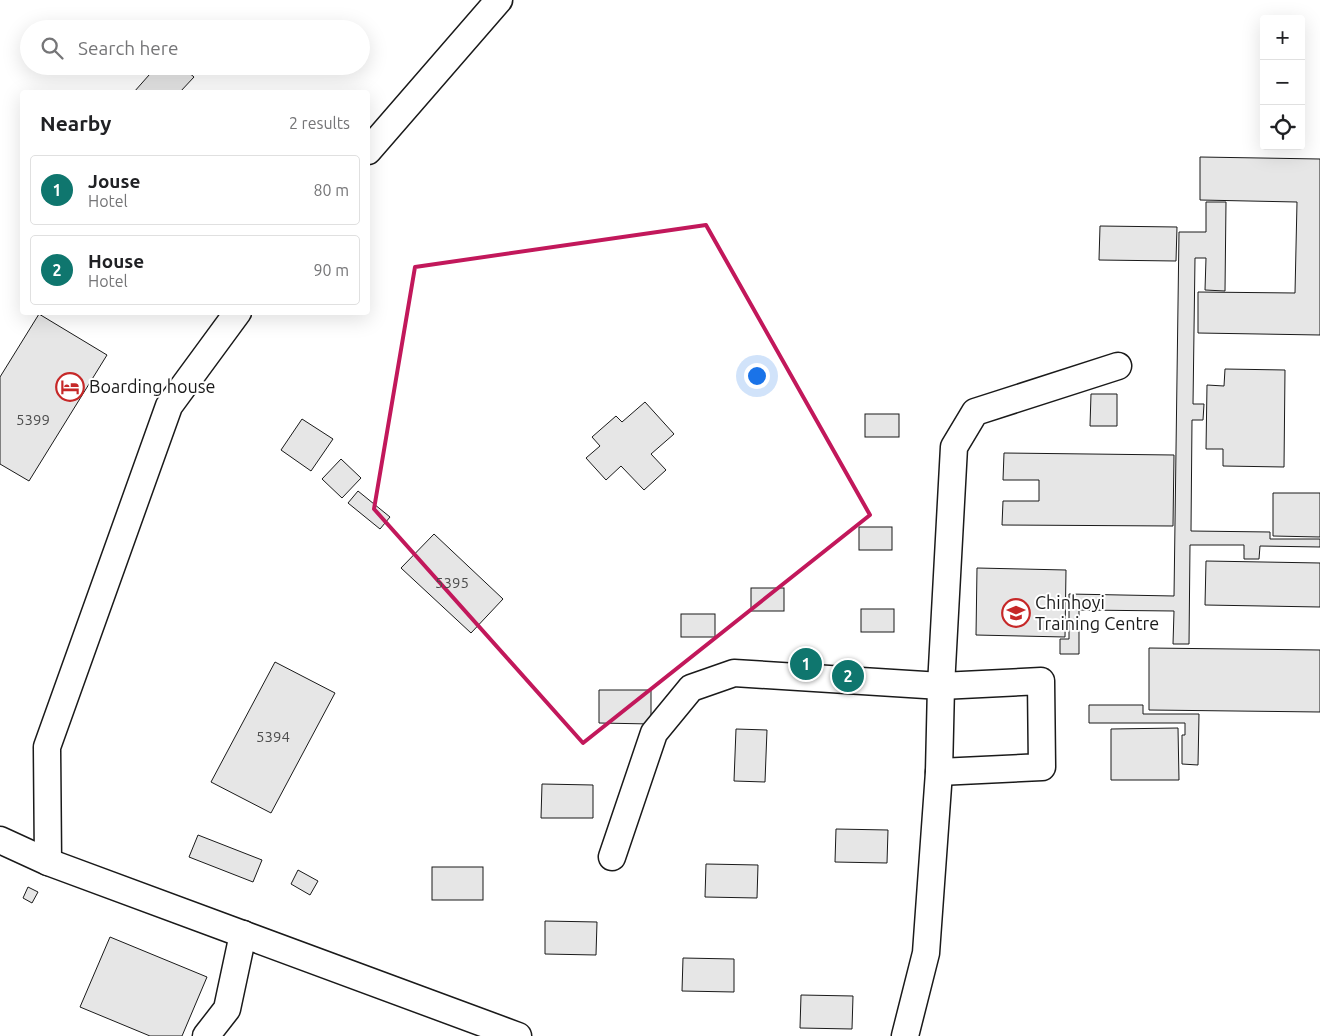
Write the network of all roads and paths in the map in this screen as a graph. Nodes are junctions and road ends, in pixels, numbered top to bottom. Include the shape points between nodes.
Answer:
1 (499, 0) edge
2 (370, 148) edge
3 (236, 315) edge
4 (1118, 366) dead end
5 (941, 686) junction
6 (939, 772) junction
7 (0, 840) edge
8 (612, 857) dead end
9 (48, 862) junction
10 (243, 934) junction
11 (206, 1036) edge
12 (518, 1036) edge
13 (905, 1036) edge

1 - 2 lane
3 - 9 lane via 169,406 47,747
4 - 5 lane via 975,412 954,446
5 - 6 lane
5 - 6 lane via 1041,681 1042,767
5 - 8 lane via 734,674 691,688 654,733
6 - 13 lane via 926,953
7 - 9 lane
9 - 10 lane
10 - 11 lane via 226,1009
10 - 12 lane

